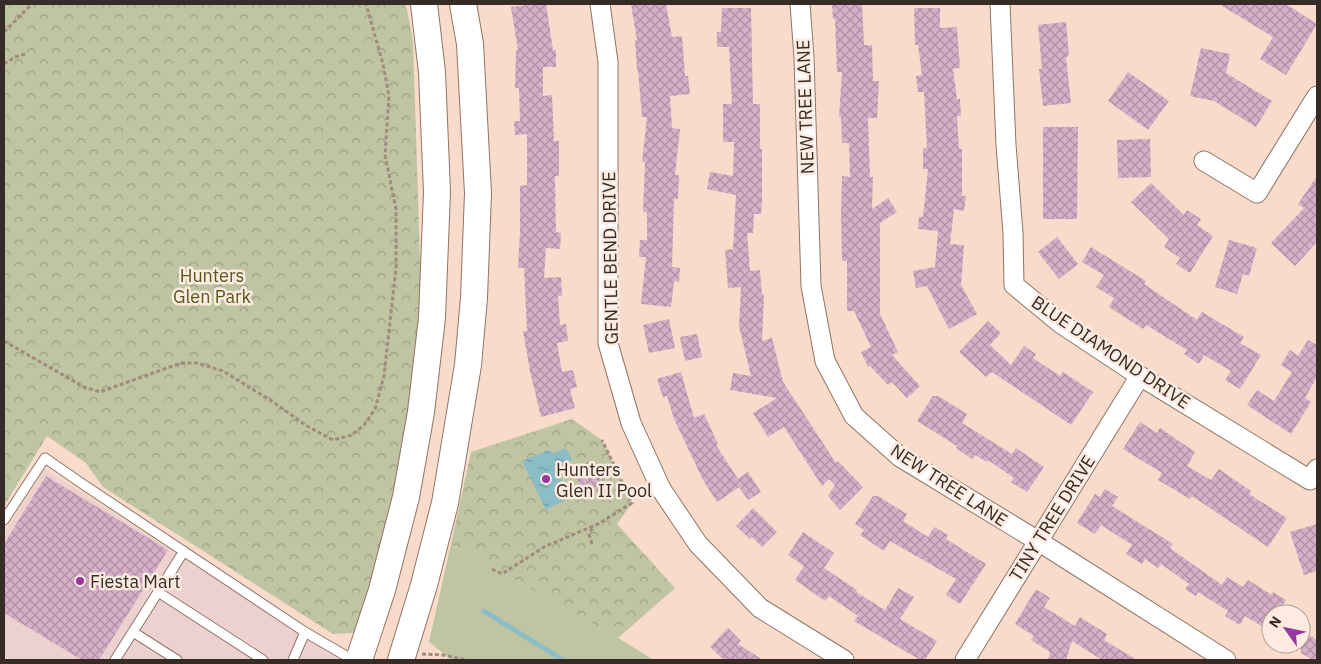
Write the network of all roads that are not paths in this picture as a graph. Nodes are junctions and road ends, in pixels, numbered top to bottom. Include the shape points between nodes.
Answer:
1 (424, 4) edge
2 (463, 4) edge
3 (600, 4) edge
4 (800, 4) edge
5 (1000, 4) edge
6 (1317, 96) edge
7 (1204, 161) dead end
8 (437, 192) junction
9 (478, 193) junction
10 (1140, 376) junction
11 (1317, 469) edge
12 (4, 520) edge
13 (1038, 541) junction
14 (184, 551) junction
15 (158, 592) junction
16 (133, 632) junction
17 (305, 632) junction
18 (409, 657) edge
19 (115, 660) edge
20 (177, 660) edge
21 (263, 660) edge
22 (293, 660) edge
23 (354, 660) edge
24 (359, 660) edge
25 (844, 660) edge
26 (965, 660) edge
27 (1226, 660) edge

1 - 8 main road via 432,72
2 - 9 main road via 470,44
3 - 25 street, GENTLE BEND DRIVE via 608,62 608,343 631,423 661,489 698,544 760,608
4 - 13 street, NEW TREE LANE via 811,286 824,361 854,416 900,458
5 - 10 street, BLUE DIAMOND DRIVE via 1014,285 1060,323
6 - 7 street via 1257,192
8 - 9 main road
8 - 24 main road via 432,318 421,412 406,497 382,590
9 - 18 main road via 468,366 445,503
10 - 11 street, BLUE DIAMOND DRIVE via 1310,480
10 - 13 street, TINY TREE DRIVE
12 - 14 lane via 45,458
13 - 26 street, TINY TREE DRIVE
13 - 27 street, NEW TREE LANE
14 - 15 lane
14 - 17 lane
15 - 16 lane
15 - 21 lane
16 - 19 lane
16 - 20 lane
17 - 22 lane
17 - 23 lane

